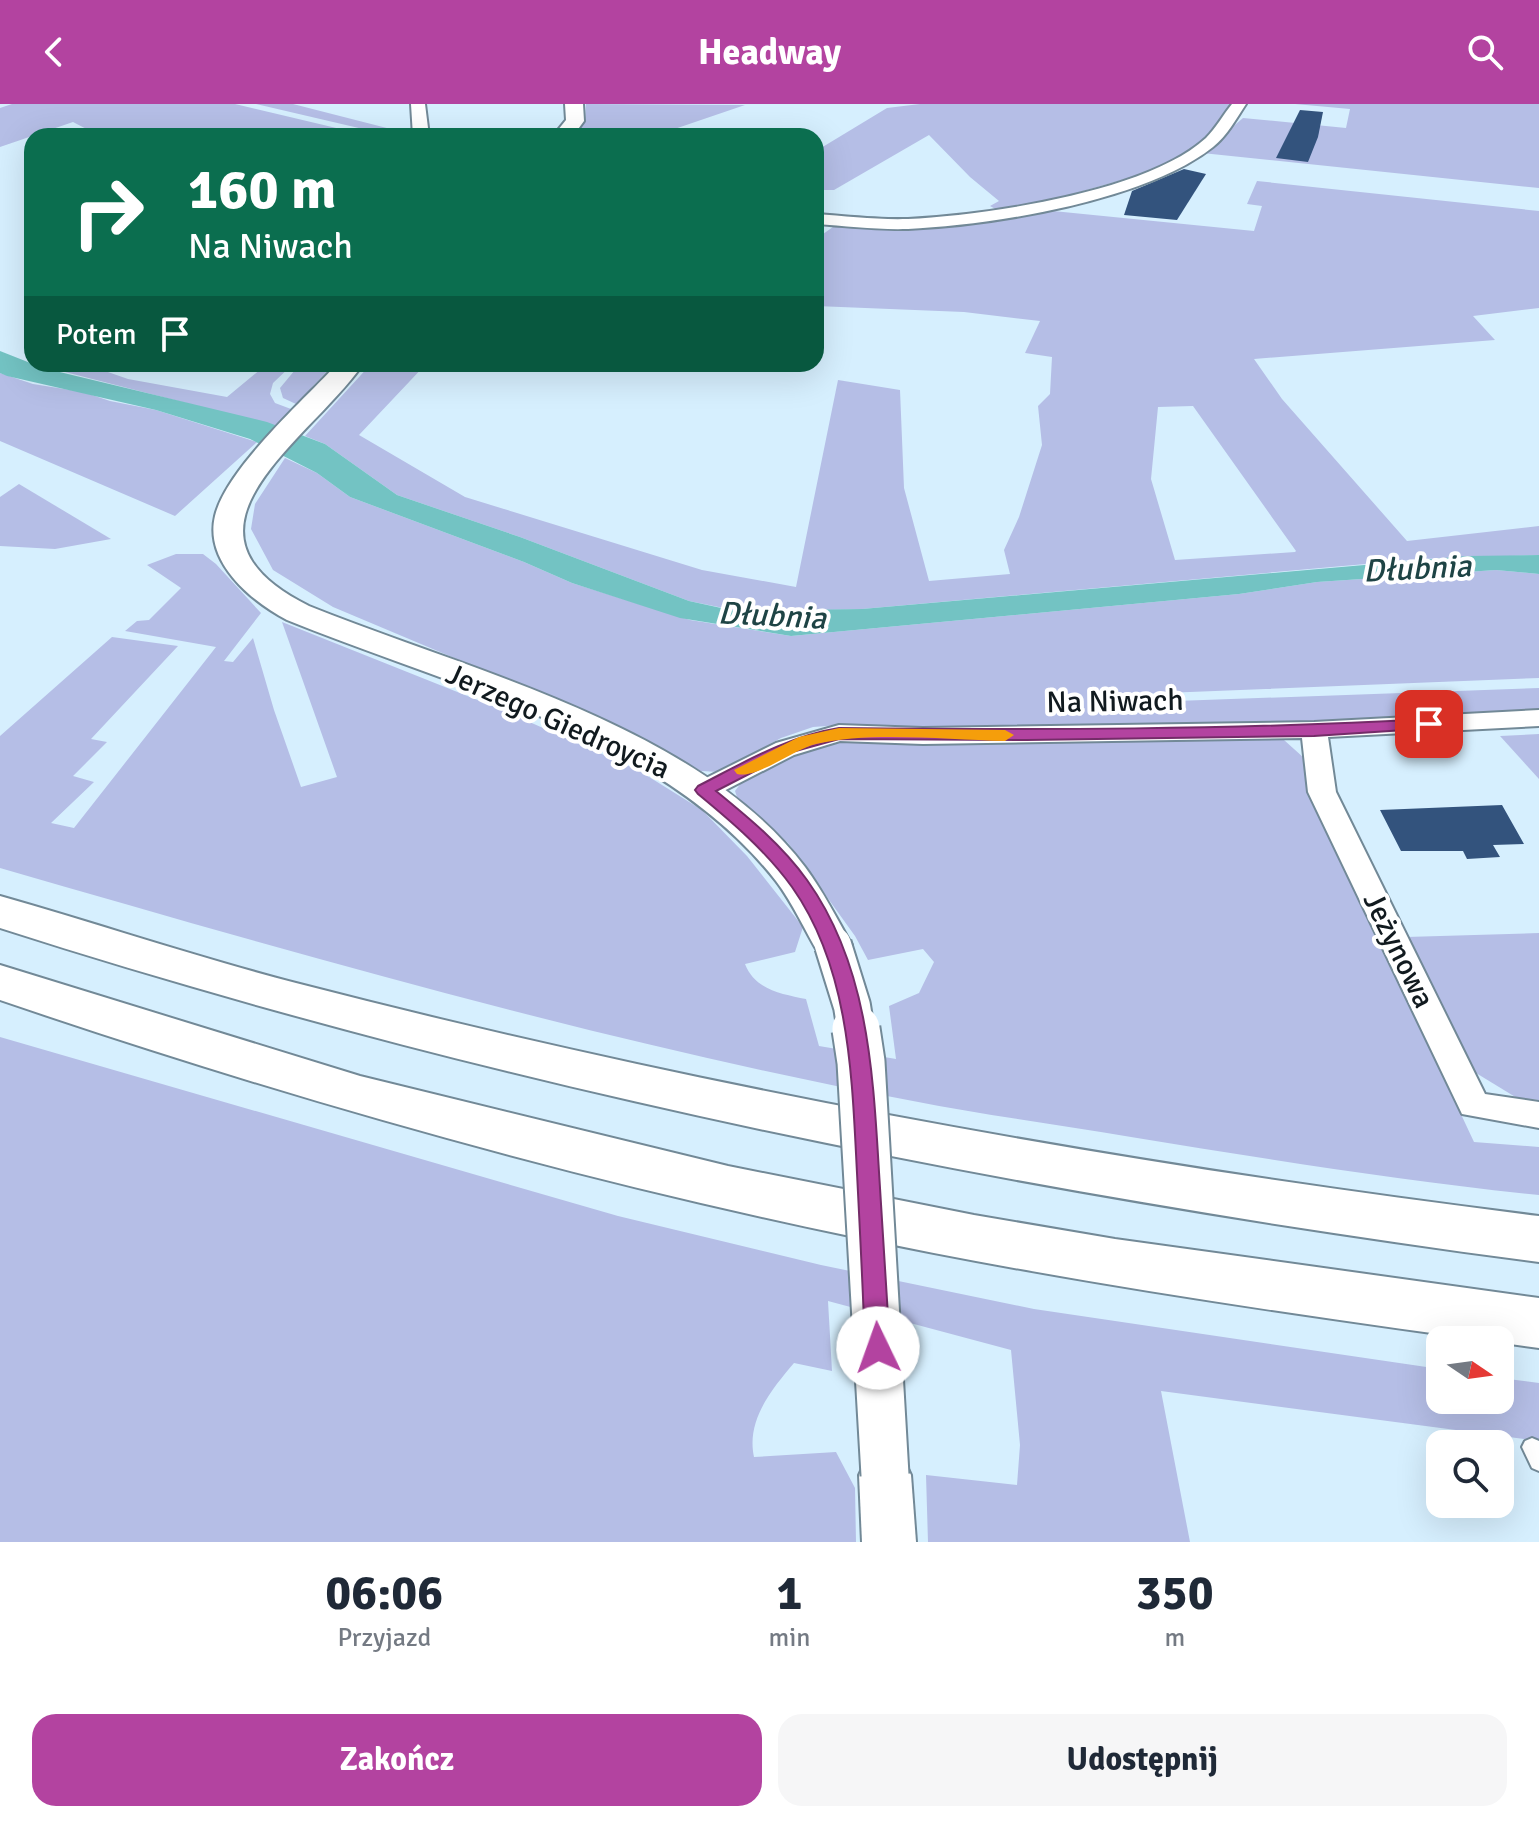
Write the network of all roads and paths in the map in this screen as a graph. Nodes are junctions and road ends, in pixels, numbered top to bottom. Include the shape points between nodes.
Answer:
1 (418, 104) edge
2 (574, 104) edge
3 (1239, 104) edge
4 (420, 128) edge
5 (569, 128) edge
6 (824, 219) edge
7 (344, 372) edge
8 (1539, 718) edge
9 (1314, 730) junction
10 (704, 790) junction
11 (0, 912) edge
12 (0, 982) edge
13 (1539, 1115) edge
14 (1539, 1239) edge
15 (1539, 1323) edge
16 (889, 1542) edge

1 - 4 street
2 - 5 street via 575,121
3 - 6 street via 1209,143 1179,163 1029,210 917,223
7 - 10 street, Jerzego Giedroycia via 262,460 235,501 227,534 230,552 241,568 285,607 596,731
8 - 9 street, Na Niwach
9 - 10 street, Na Niwach via 839,733 785,749
9 - 13 street, Jeżynowa via 1322,792 1474,1105
10 - 16 street, Jerzego Giedroycia, bridge via 754,831 815,908 852,1006 861,1062
11 - 14 highway via 252,989 738,1107 1020,1162
12 - 15 highway via 332,1087 769,1196 1160,1269

